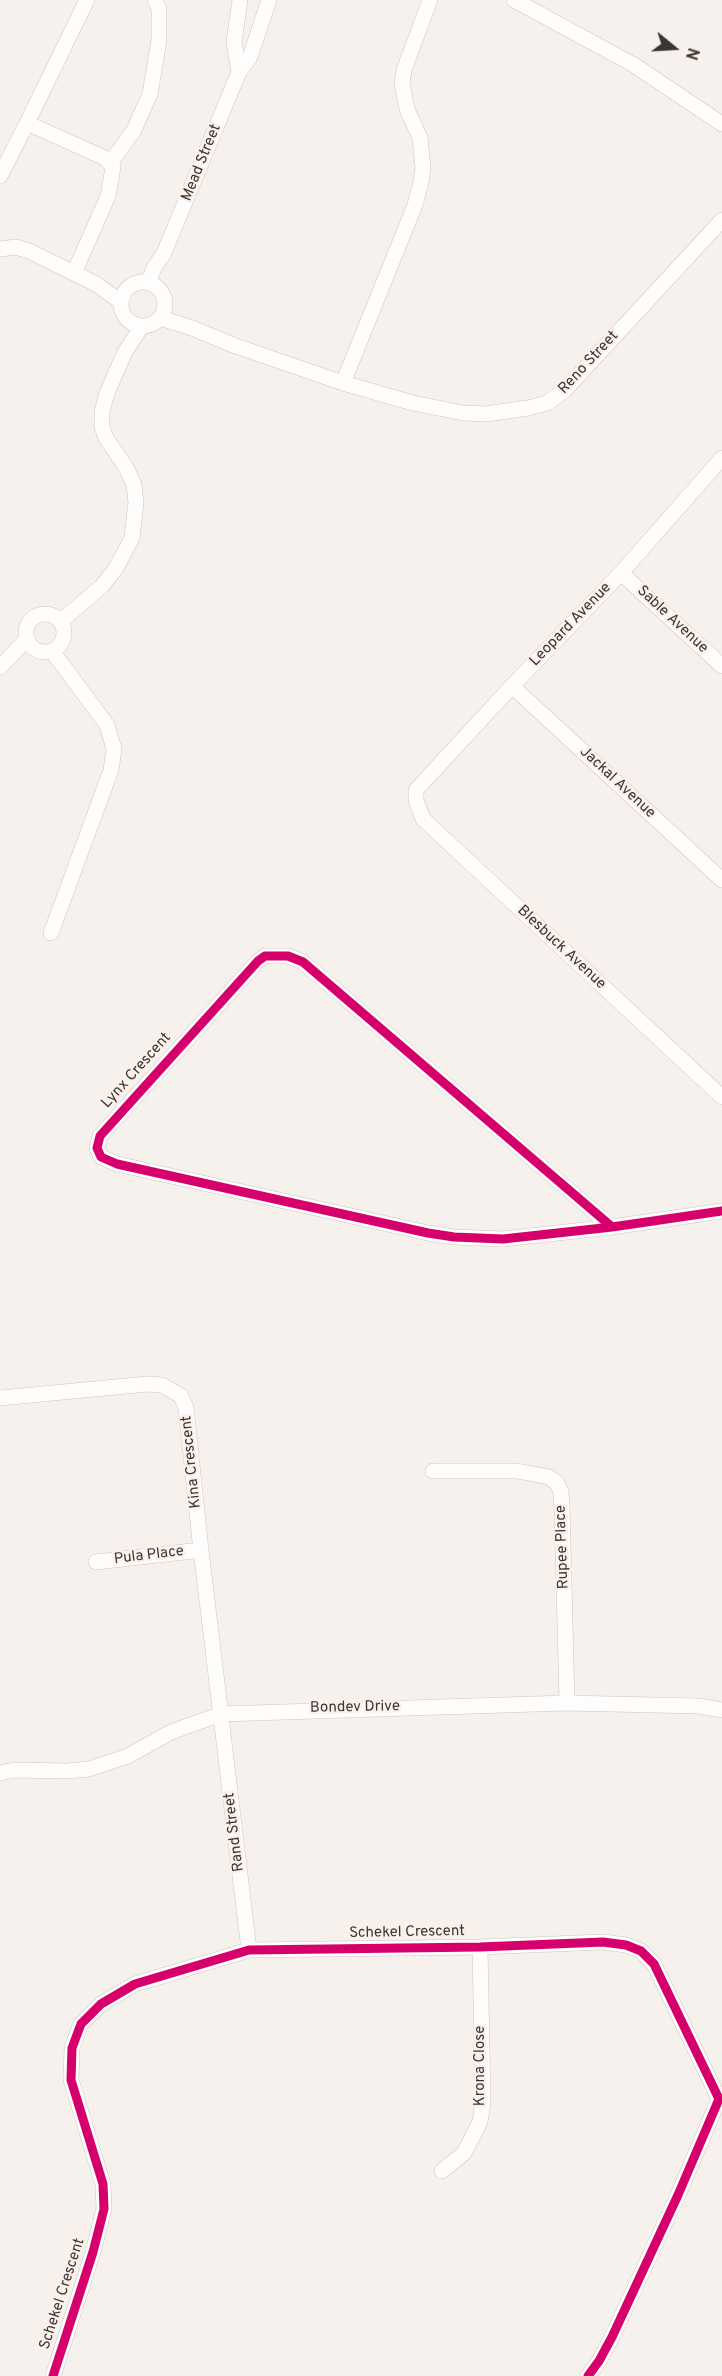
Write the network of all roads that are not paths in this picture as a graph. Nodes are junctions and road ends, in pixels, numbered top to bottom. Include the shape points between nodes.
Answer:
1 (87, 0) edge
2 (155, 0) edge
3 (240, 0) edge
4 (269, 0) edge
5 (430, 0) edge
6 (514, 0) edge
7 (238, 72) junction
8 (27, 123) junction
9 (722, 124) edge
10 (111, 162) junction
11 (0, 176) edge
12 (722, 220) edge
13 (0, 249) edge
14 (74, 273) junction
15 (152, 285) junction
16 (124, 296) junction
17 (163, 313) junction
18 (136, 324) junction
19 (343, 383) junction
20 (722, 458) edge
21 (621, 573) junction
22 (61, 621) junction
23 (27, 639) junction
24 (52, 651) junction
25 (722, 666) edge
26 (0, 667) edge
27 (512, 686) junction
28 (416, 790) joint
29 (722, 880) edge
30 (51, 933) dead end
31 (722, 1097) edge
32 (722, 1211) edge
33 (612, 1227) junction
34 (0, 1398) edge
35 (433, 1471) dead end
36 (201, 1550) junction
37 (96, 1562) dead end
38 (567, 1703) junction
39 (722, 1710) edge
40 (221, 1714) junction
41 (0, 1773) edge
42 (480, 1947) junction
43 (249, 1950) junction
44 (721, 2098) edge
45 (442, 2171) dead end
46 (53, 2376) edge
47 (588, 2376) edge

1 - 8 street
2 - 10 street via 159,9 159,40 150,94 134,130
3 - 7 street, Mead Street via 234,42
4 - 7 street, Mead Street via 250,57
5 - 19 street via 402,84 403,97 420,138 421,182
6 - 9 street via 634,65
7 - 15 street, Mead Street via 164,253 154,268
8 - 10 street
8 - 11 street
10 - 14 street via 108,196
12 - 19 street, Reno Street via 564,392 547,403 504,412 463,413
13 - 14 street via 29,251
14 - 16 street
15 - 16 street via 136,283
15 - 17 street via 163,296
16 - 18 street via 122,311
17 - 18 street via 152,324
17 - 19 street, Reno Street via 233,345
18 - 22 street via 102,412 106,438 134,485 132,538 102,586
20 - 21 street, Leopard Avenue
21 - 25 street, Sable Avenue
21 - 27 street, Leopard Avenue
22 - 23 street via 50,614 37,615 28,625
22 - 24 street via 64,639
23 - 24 street via 40,652
23 - 26 street
24 - 30 street via 107,725 114,749 111,770
27 - 28 street, Leopard Avenue
27 - 29 street, Jackal Avenue
28 - 31 street, Blesbuck Avenue via 423,819
32 - 33 street, Lynx Crescent
33 - 33 street, Lynx Crescent via 303,962 288,956 266,956 241,977 100,1136 97,1148 101,1157 117,1164 437,1235 503,1239
34 - 36 street, Kina Crescent via 147,1384 162,1384 181,1396 186,1408
35 - 38 street, Rupee Place via 517,1471 549,1477 557,1483 562,1507
36 - 37 street, Pula Place
36 - 40 street, Kina Crescent
38 - 39 street, Bondev Drive
38 - 40 street, Bondev Drive
40 - 41 street, Bondev Drive via 89,1769
40 - 43 street, Rand Street
42 - 43 street, Schekel Crescent
42 - 44 street, Schekel Crescent via 603,1942 641,1952 654,1964
42 - 45 street, Krona Close via 480,2122 464,2153
43 - 46 street, Schekel Crescent via 135,1984 101,2004 81,2024 72,2048 71,2080 103,2184 104,2209
44 - 47 street, Schekel Crescent via 612,2337

